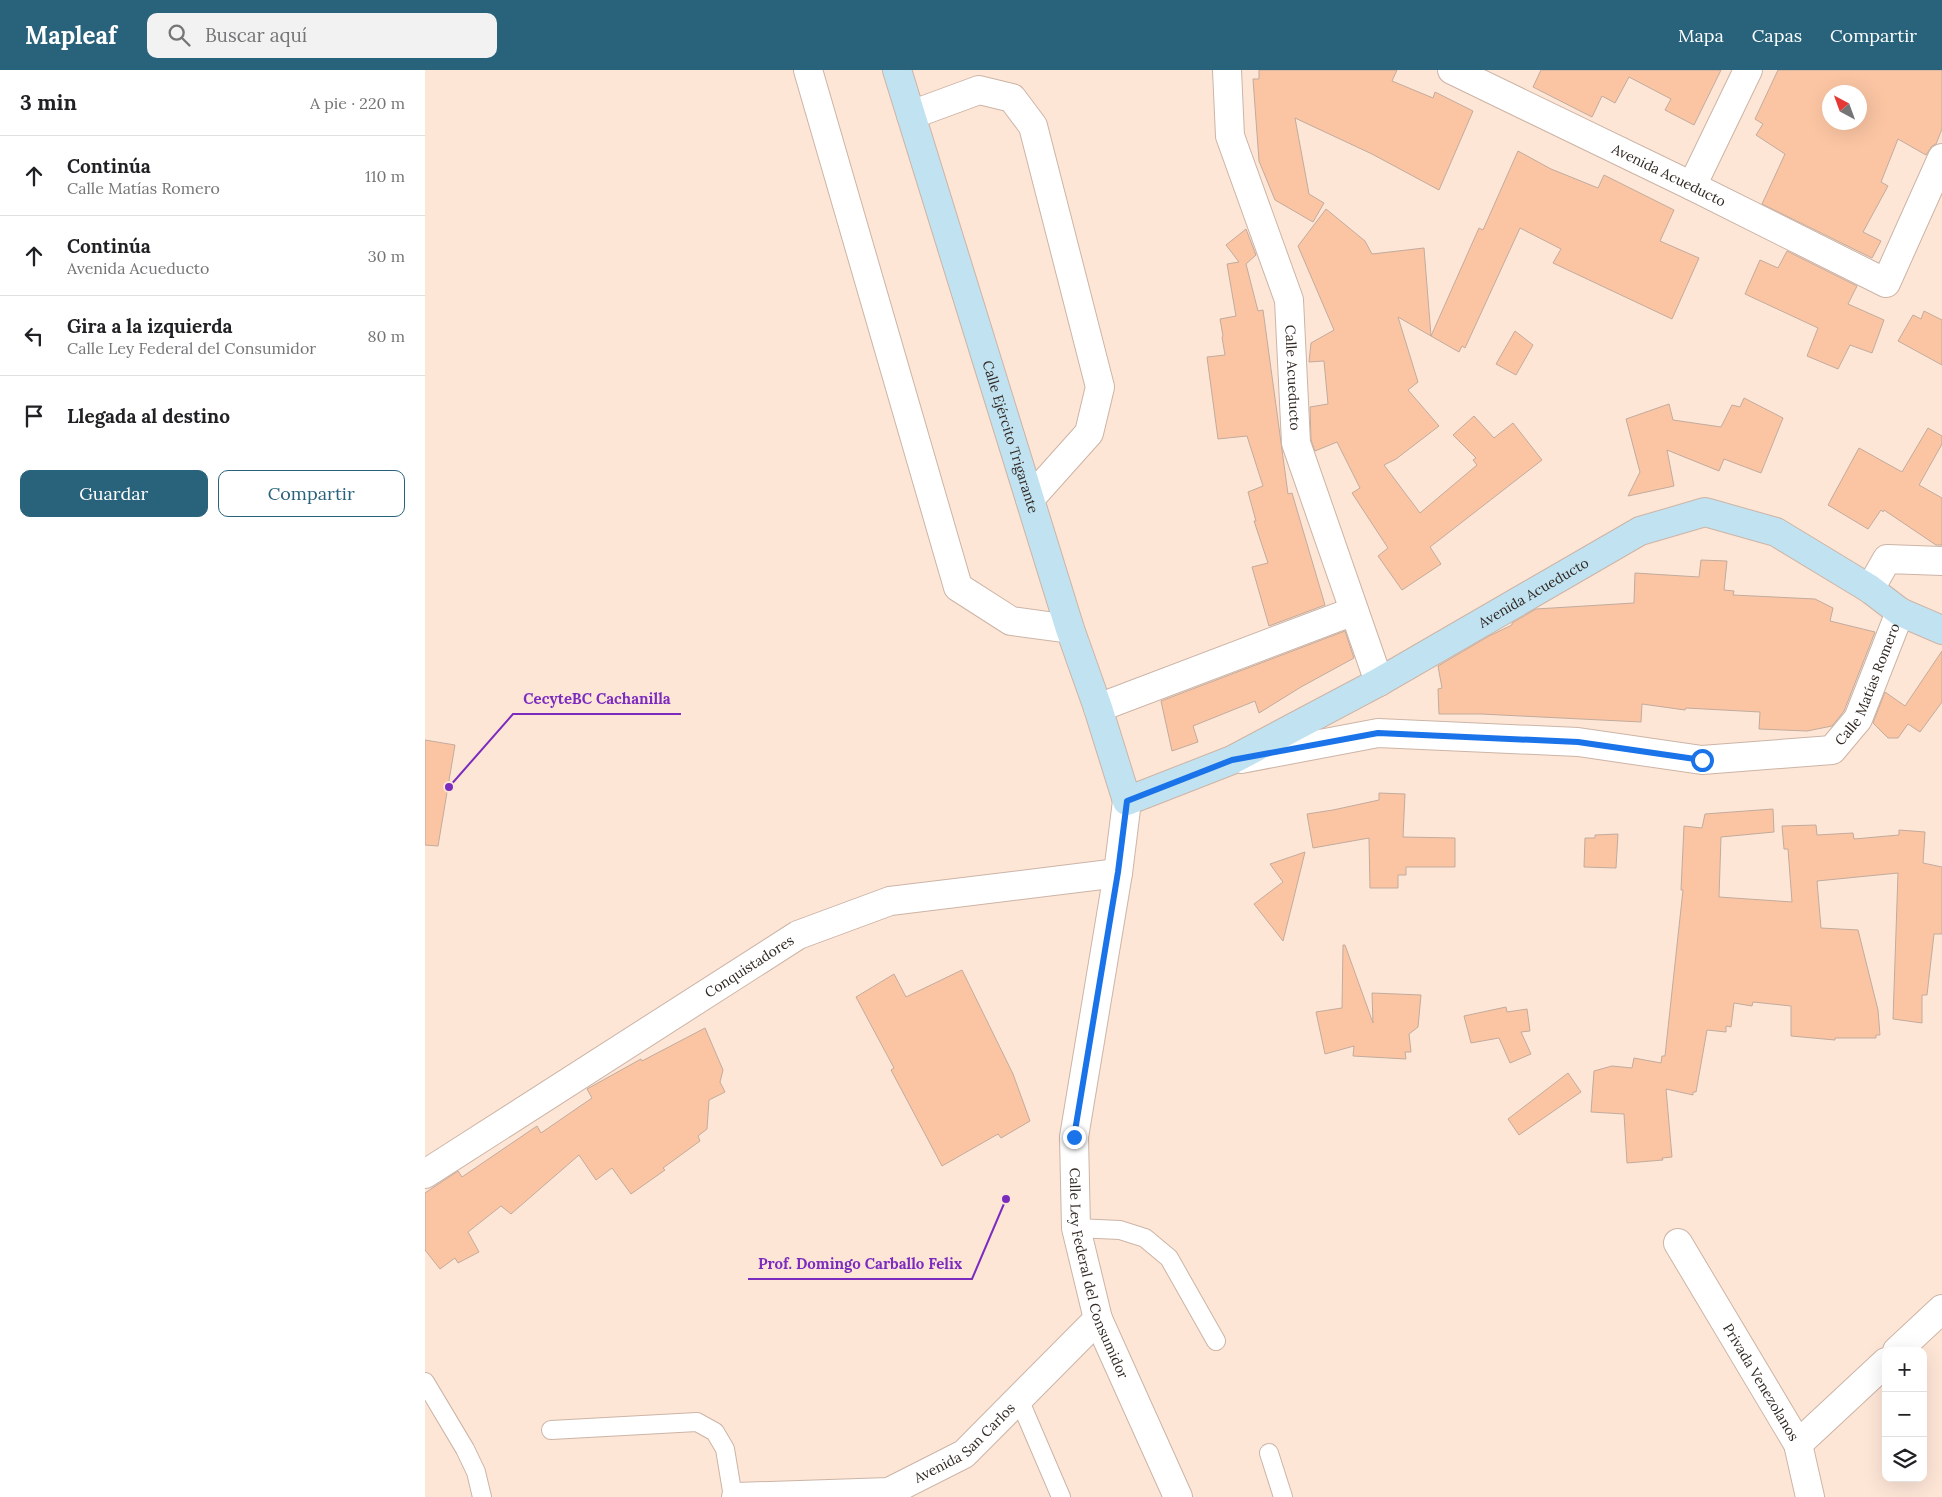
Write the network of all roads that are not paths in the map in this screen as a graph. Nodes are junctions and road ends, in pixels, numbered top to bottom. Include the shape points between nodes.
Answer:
1 (808, 70) edge
2 (897, 70) edge
3 (1227, 70) edge
4 (1451, 70) edge
5 (1748, 70) edge
6 (911, 115) junction
7 (1942, 158) edge
8 (1692, 186) junction
9 (1030, 498) junction
10 (1942, 561) edge
11 (1870, 589) junction
12 (1354, 611) junction
13 (1900, 612) junction
14 (1070, 629) junction
15 (1942, 630) edge
16 (1379, 682) junction
17 (1098, 708) junction
18 (1232, 760) junction
19 (1127, 801) junction
20 (1118, 872) junction
21 (425, 1174) edge
22 (1077, 1228) junction
23 (1678, 1243) dead end
24 (1942, 1309) edge
25 (1098, 1319) junction
26 (1216, 1341) dead end
27 (1901, 1347) edge
28 (1882, 1366) edge
29 (425, 1382) edge
30 (1019, 1399) junction
31 (551, 1430) dead end
32 (1798, 1444) junction
33 (1269, 1453) dead end
34 (483, 1497) edge
35 (734, 1497) edge
36 (1061, 1497) edge
37 (1178, 1497) edge
38 (1283, 1497) edge
39 (1810, 1497) edge

1 - 14 street via 958,587 1011,621
2 - 6 main road, Calle Ejército Trigarante
3 - 12 street, Calle Acueducto via 1230,136 1289,300 1296,443
4 - 8 street, Avenida Acueducto
5 - 8 street
6 - 9 main road, Calle Ejército Trigarante
6 - 9 street via 979,90 1012,98 1033,126 1100,387 1089,433
7 - 8 street, Avenida Acueducto via 1886,283
9 - 14 main road, Calle Ejército Trigarante
10 - 11 street via 1887,559
11 - 13 main road, Avenida Acueducto
11 - 16 main road, Avenida Acueducto via 1776,532 1705,512 1640,531
12 - 16 street, Calle Acueducto
12 - 17 street
13 - 15 main road, Avenida Acueducto
13 - 18 street, Calle Matías Romero via 1858,719 1833,750 1702,760 1578,742 1378,733
14 - 17 main road, Calle Ejército Trigarante
16 - 18 main road, Avenida Acueducto
17 - 19 main road, Calle Ejército Trigarante
18 - 19 main road, Avenida Acueducto
19 - 20 street, Calle Ley Federal del Consumidor
20 - 21 street, Conquistadores via 890,901 798,935
20 - 22 street, Calle Ley Federal del Consumidor via 1074,1137
22 - 25 street, Calle Ley Federal del Consumidor
22 - 26 lane via 1120,1230 1145,1238 1169,1258
23 - 32 street, Privada Venezolanos
24 - 27 street
25 - 30 street, Avenida San Carlos
25 - 37 street, Calle Ley Federal del Consumidor
28 - 32 street, Privada Venezolanos
29 - 34 lane via 465,1449
30 - 35 street, Avenida San Carlos via 965,1454 889,1492
30 - 36 lane
31 - 35 lane via 697,1422 715,1432 725,1449
32 - 39 street
33 - 38 lane

